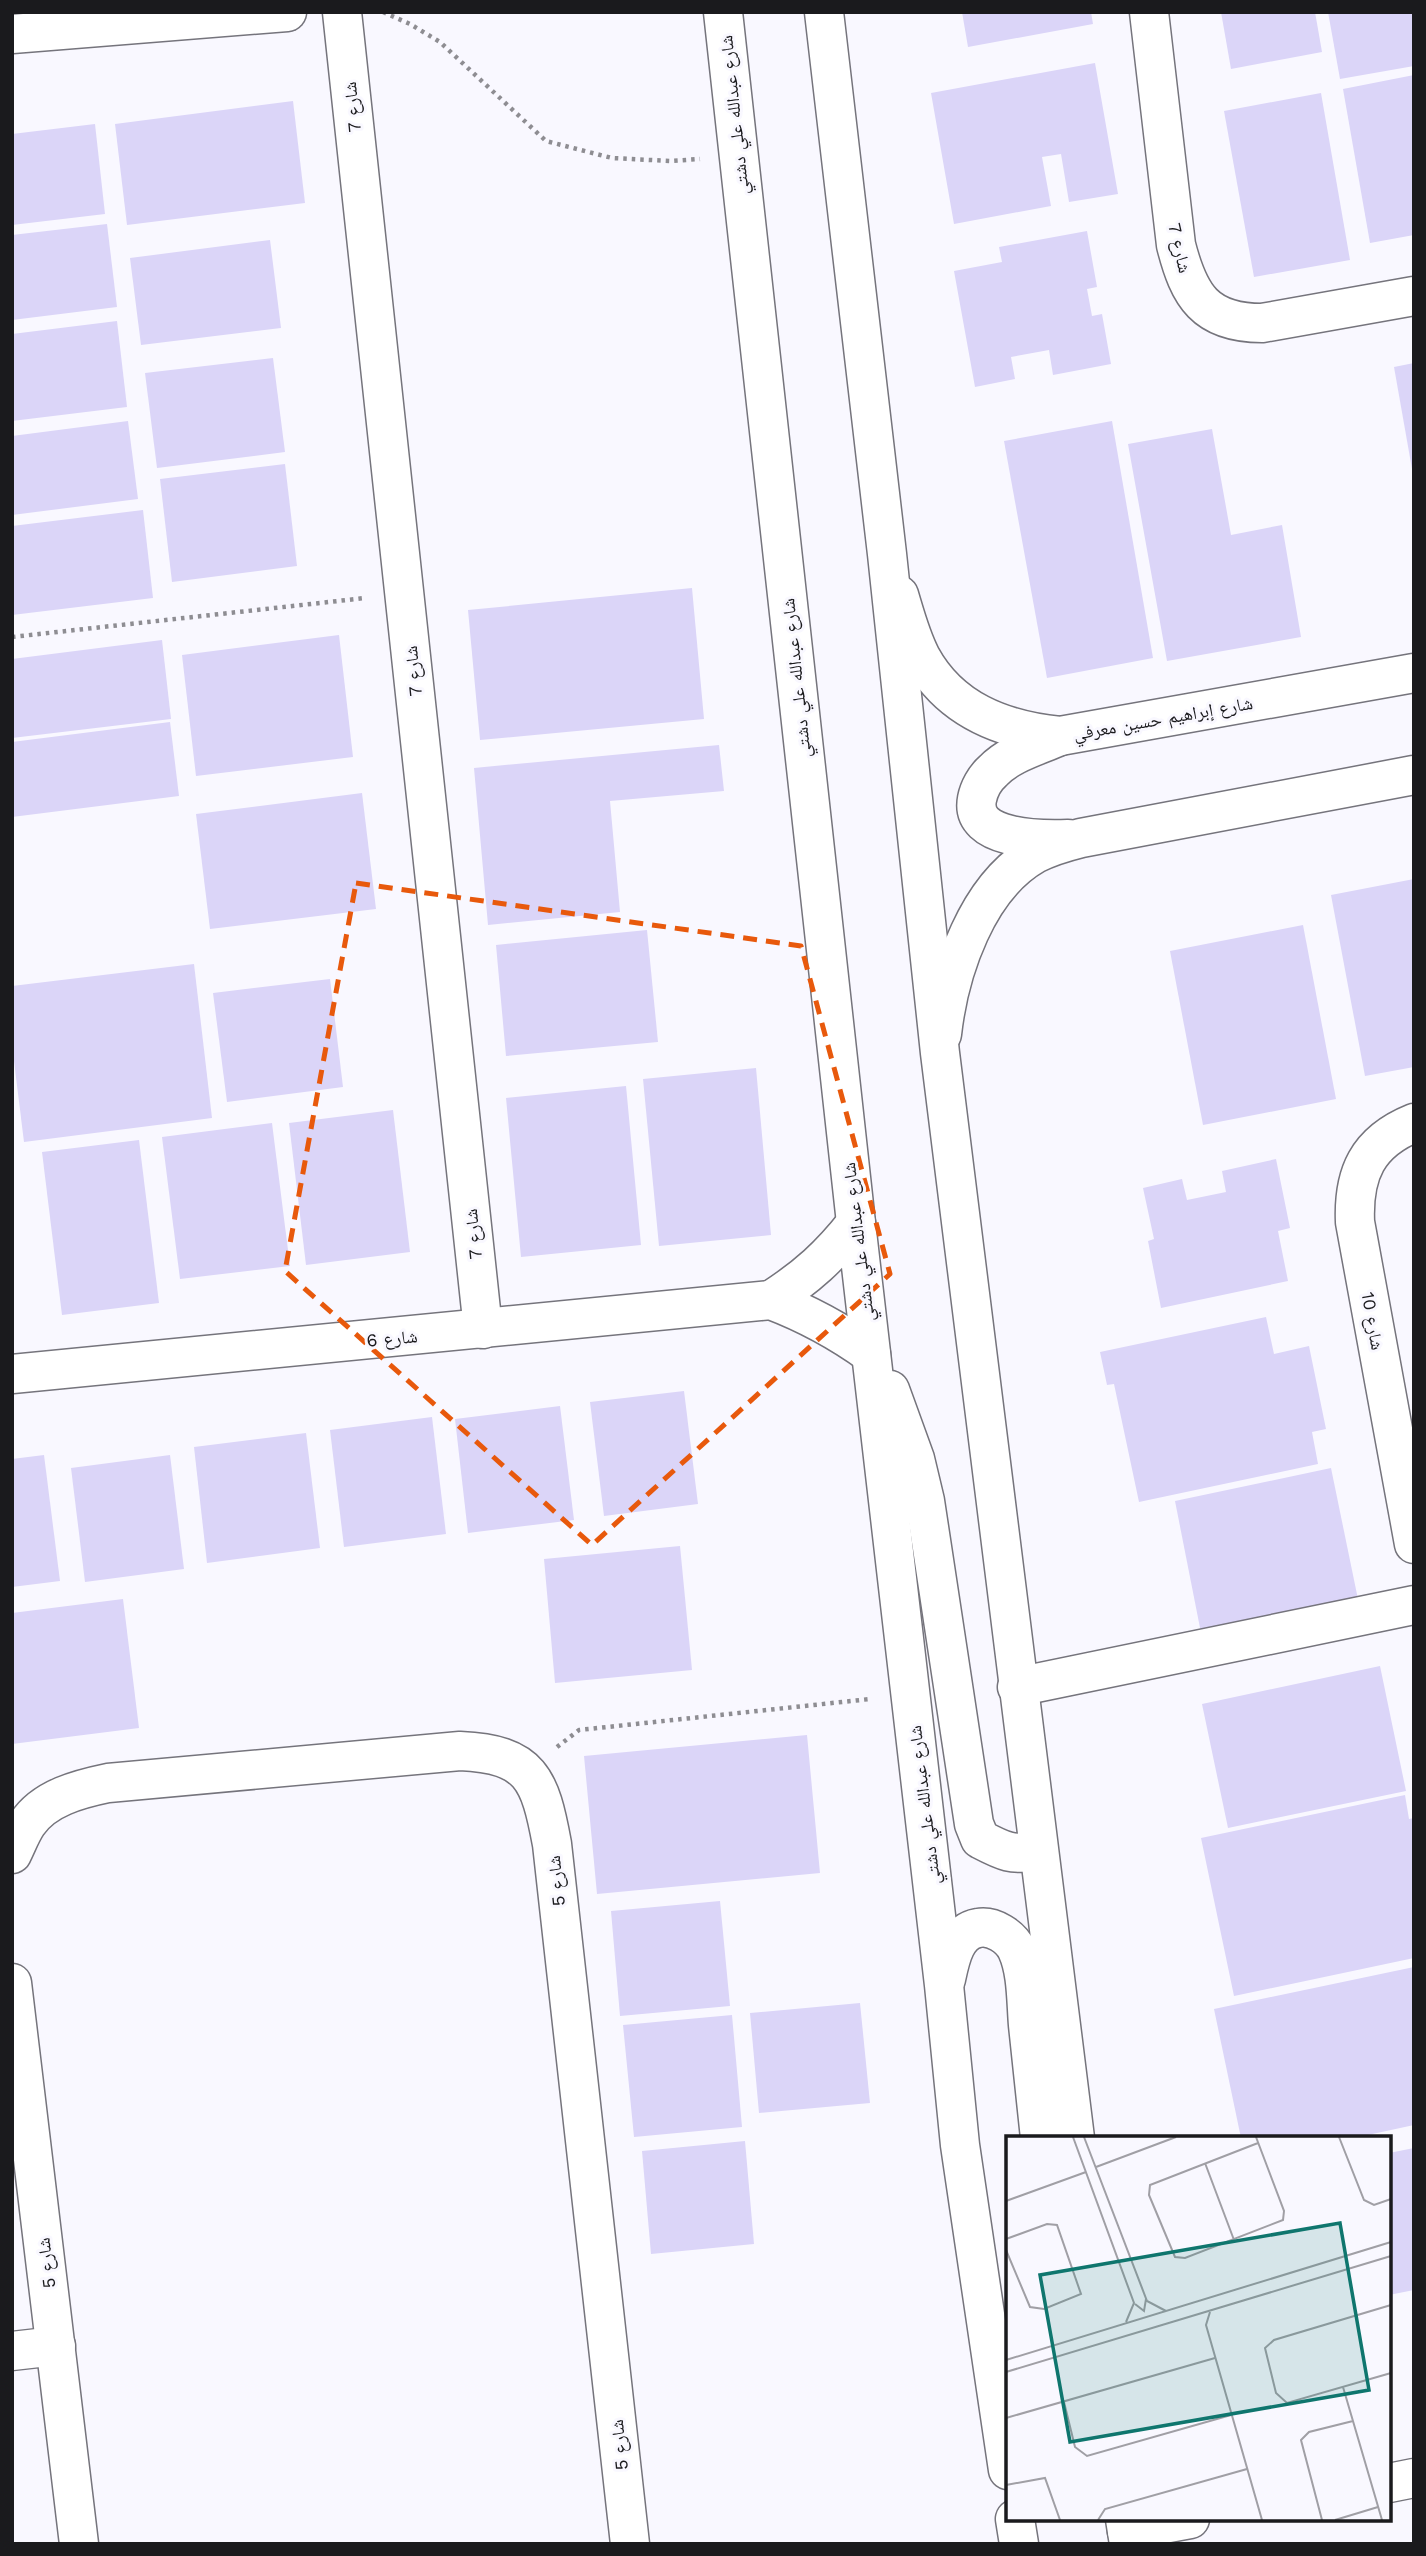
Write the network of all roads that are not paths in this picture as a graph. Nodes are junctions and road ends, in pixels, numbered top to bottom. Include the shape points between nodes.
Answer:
1 (286, 12) edge
2 (342, 12) edge
3 (723, 12) edge
4 (824, 12) edge
5 (1149, 12) edge
6 (12, 34) edge
7 (1414, 296) edge
8 (887, 554) junction
9 (1414, 673) edge
10 (1060, 736) junction
11 (1414, 775) edge
12 (1081, 838) junction
13 (940, 1054) junction
14 (1414, 1123) edge
15 (856, 1223) junction
16 (772, 1300) junction
17 (483, 1329) junction
18 (871, 1353) junction
19 (12, 1374) edge
20 (1414, 1544) edge
21 (1414, 1605) edge
22 (1017, 1687) junction
23 (1038, 1851) junction
24 (12, 1854) edge
25 (12, 1983) edge
26 (944, 1985) junction
27 (1040, 2136) edge
28 (1075, 2136) edge
29 (56, 2346) junction
30 (12, 2351) edge
31 (1006, 2456) edge
32 (1414, 2478) edge
33 (1391, 2483) edge
34 (1015, 2521) edge
35 (1180, 2521) edge
36 (1127, 2531) edge
37 (79, 2544) edge
38 (630, 2544) edge
39 (1018, 2544) edge

1 - 6 street
2 - 17 street, شارع 7
3 - 15 street, شارع عبدالله علي دشتي
4 - 8 street
5 - 7 street, شارع 7 via 1176,245 1182,270 1199,299 1226,319 1262,323
8 - 10 street, شارع إبراهيم حسين معرفي via 919,654 952,698 1016,730
8 - 13 street
9 - 10 street, شارع إبراهيم حسين معرفي
10 - 12 street via 992,771 979,792 976,810 985,824 1009,835
11 - 12 street
12 - 13 street via 1033,855 1002,881 986,903 948,992
13 - 22 street
14 - 20 street, شارع 10 via 1391,1134 1370,1154 1361,1169 1354,1200
15 - 16 street, شارع 6 via 804,1280
15 - 18 street, شارع عبدالله علي دشتي
16 - 17 street, شارع 6
16 - 18 street, شارع 6 via 807,1313
17 - 19 street, شارع 6
18 - 23 street via 900,1415 925,1501 974,1824 980,1839 1008,1853
18 - 26 street, شارع عبدالله علي دشتي
21 - 22 street
22 - 23 street
23 - 28 street
24 - 38 street, شارع 5 via 38,1811 79,1790 108,1783 460,1751 495,1755 526,1770 542,1797 552,1844
25 - 29 street, شارع 5
26 - 27 street via 950,1958 962,1935 978,1928 996,1931 1017,1949
26 - 31 street, شارع عبدالله علي دشتي via 960,2145
29 - 30 street
29 - 37 street, شارع 5
32 - 33 street
34 - 39 street
35 - 36 street

